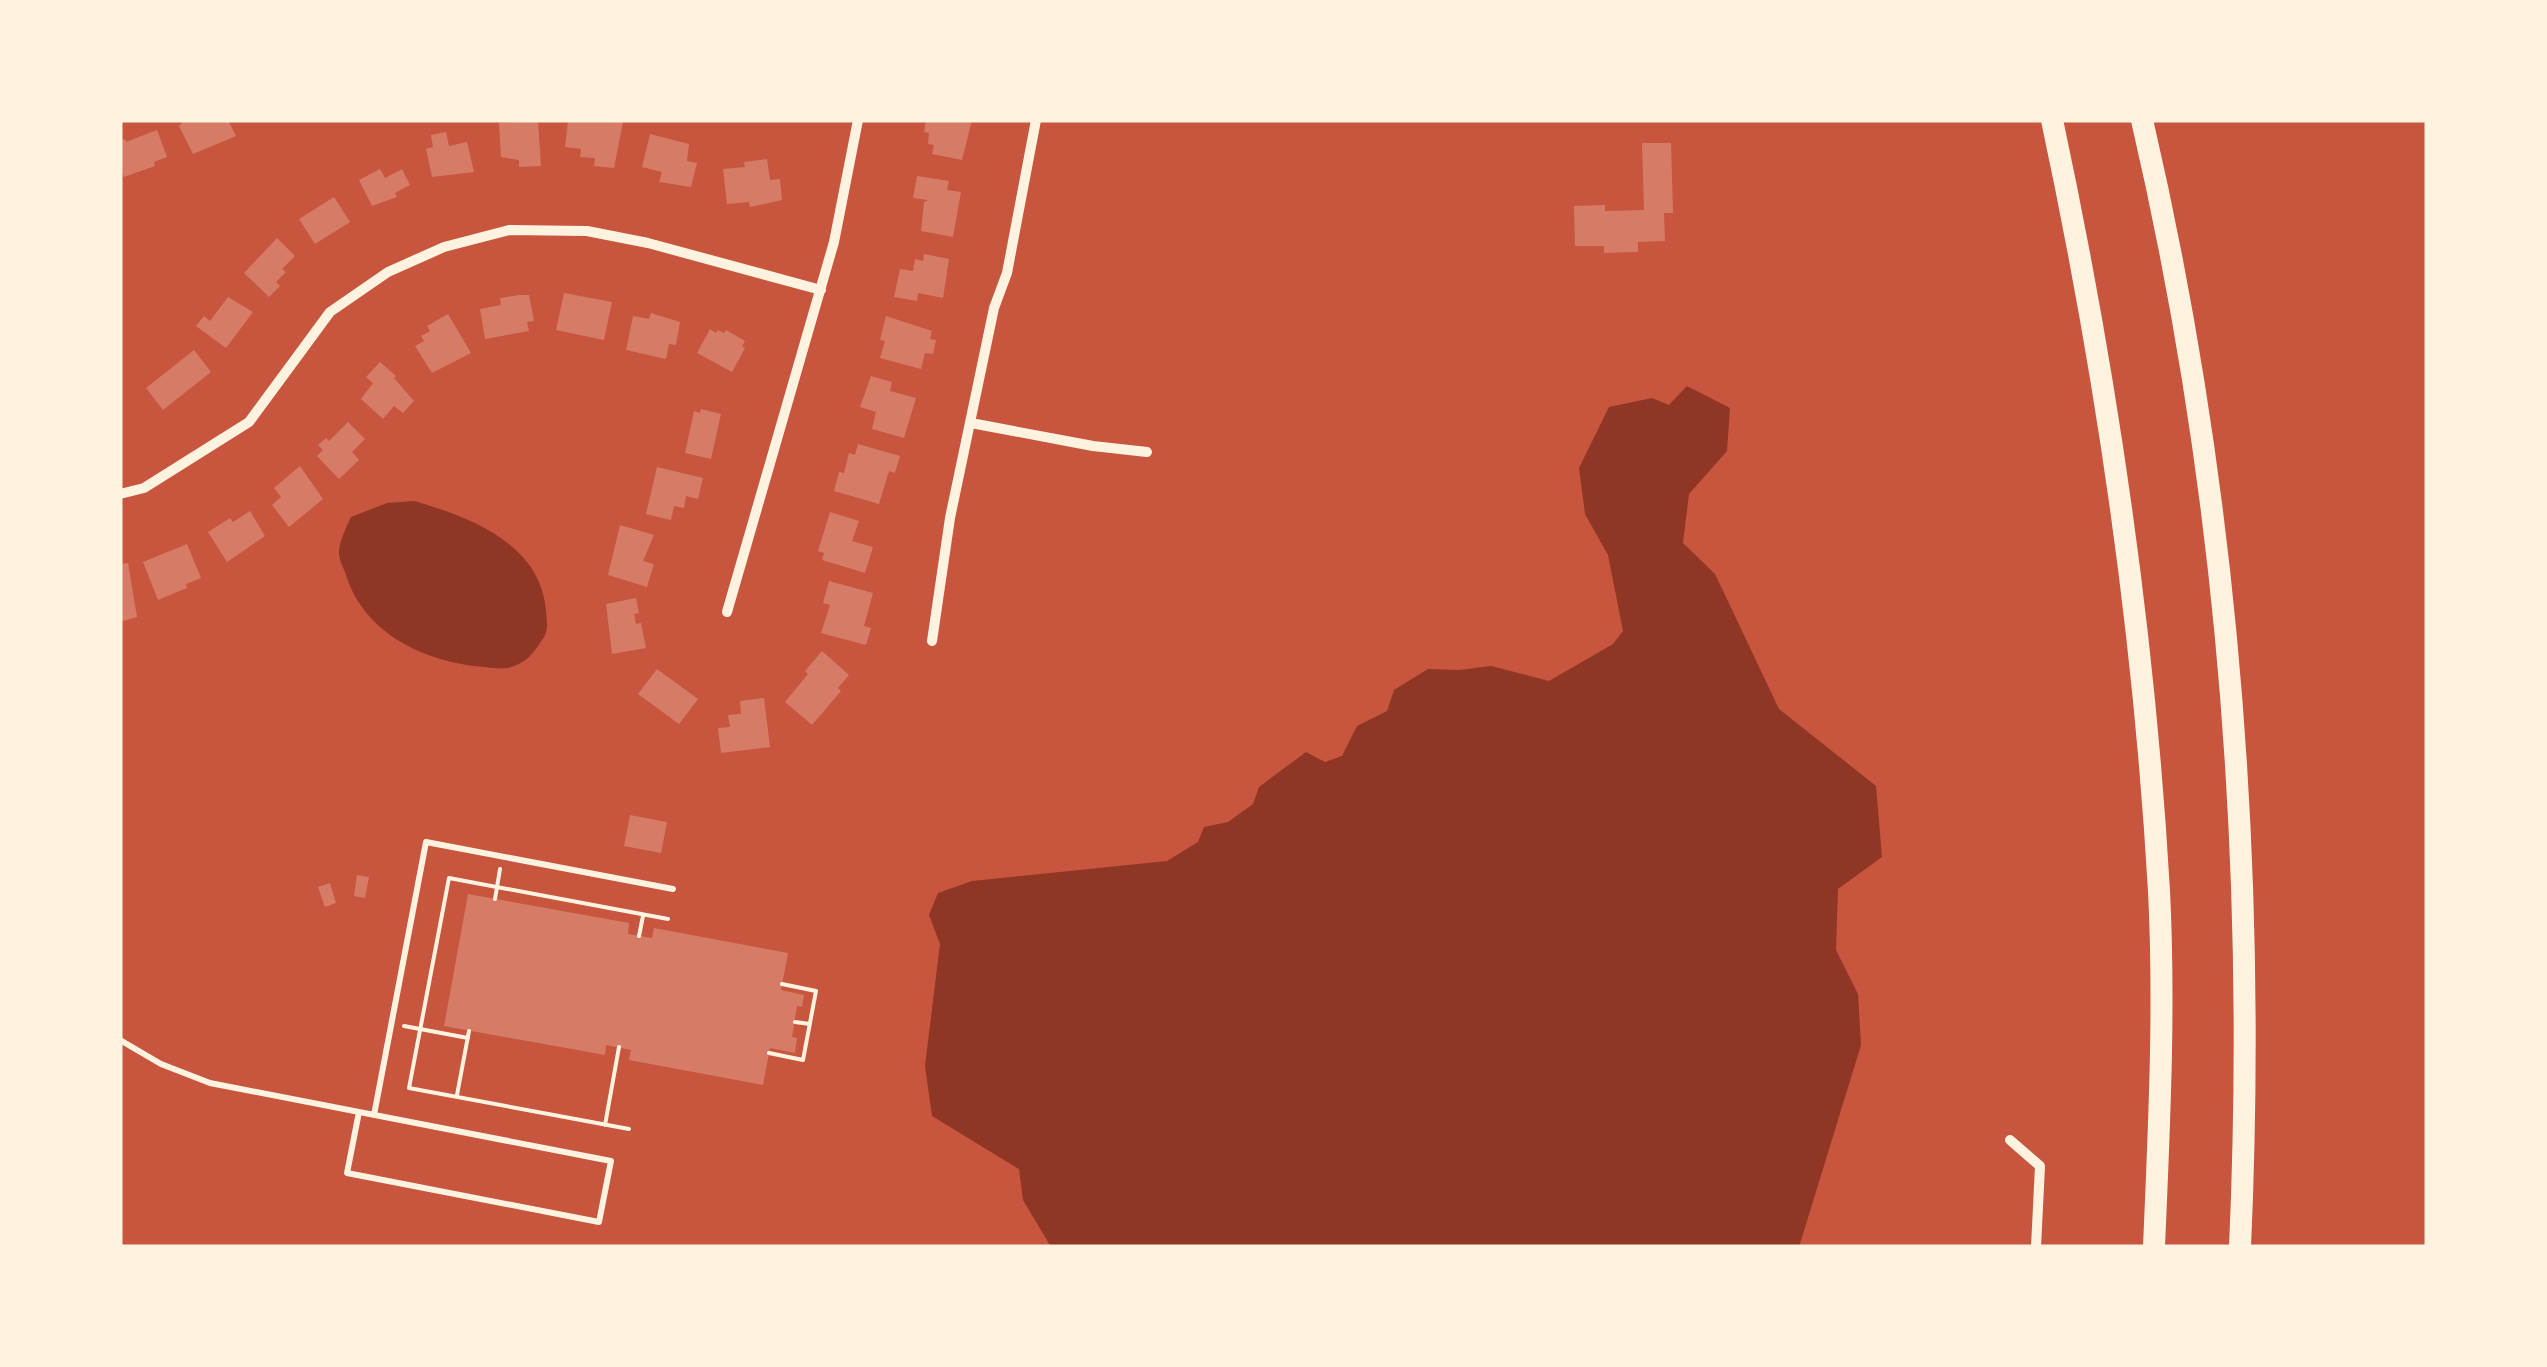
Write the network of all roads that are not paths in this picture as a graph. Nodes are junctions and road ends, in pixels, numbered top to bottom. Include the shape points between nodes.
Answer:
1 (858, 120) edge
2 (1036, 120) edge
3 (2052, 120) edge
4 (2142, 120) edge
5 (821, 290) junction
6 (970, 422) junction
7 (1147, 452) dead end
8 (120, 494) edge
9 (727, 612) dead end
10 (932, 641) dead end
11 (674, 889) dead end
12 (120, 1040) edge
13 (359, 1112) junction
14 (374, 1115) junction
15 (2010, 1140) dead end
16 (2036, 1247) edge
17 (2154, 1247) edge
18 (2240, 1247) edge

1 - 5 street
2 - 6 street
3 - 17 highway via 2102,374 2141,660 2159,894 2162,1081
4 - 18 highway via 2195,400 2231,683 2246,1008
5 - 8 street via 587,232 510,230 444,247 388,272 330,312 249,422 144,488
5 - 9 street
6 - 7 street
6 - 10 street
11 - 14 lane via 426,842
12 - 13 lane via 210,1083
13 - 14 lane
13 - 14 lane via 348,1173 599,1222 611,1161
15 - 16 street via 2040,1166

